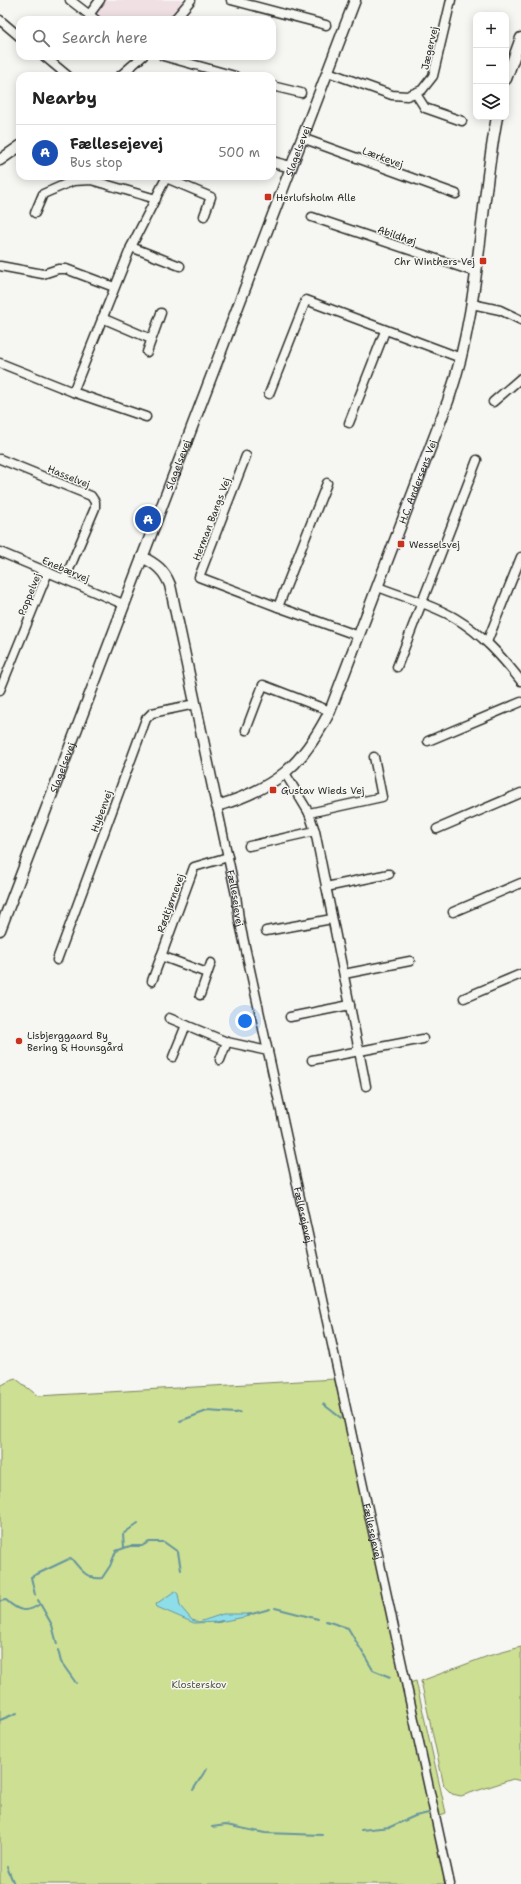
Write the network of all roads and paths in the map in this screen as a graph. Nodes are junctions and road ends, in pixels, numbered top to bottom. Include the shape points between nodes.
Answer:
1 (70, 0) edge
2 (100, 0) edge
3 (191, 0) edge
4 (231, 0) edge
5 (355, 0) edge
6 (451, 0) edge
7 (89, 14) junction
8 (91, 16) edge
9 (177, 16) edge
10 (0, 20) edge
11 (326, 25) dead end
12 (16, 34) edge
13 (521, 38) edge
14 (49, 60) edge
15 (138, 60) edge
16 (177, 60) edge
17 (509, 71) edge
18 (63, 72) edge
19 (124, 72) edge
20 (221, 72) edge
21 (328, 72) junction
22 (276, 87) edge
23 (301, 93) dead end
24 (416, 94) junction
25 (497, 120) edge
26 (462, 121) dead end
27 (302, 138) junction
28 (16, 149) edge
29 (0, 160) edge
30 (276, 163) edge
31 (291, 167) junction
32 (79, 180) edge
33 (91, 180) edge
34 (166, 180) edge
35 (174, 180) edge
36 (456, 194) dead end
37 (156, 199) junction
38 (35, 213) dead end
39 (204, 216) dead end
40 (312, 217) dead end
41 (131, 247) junction
42 (0, 266) edge
43 (180, 266) dead end
44 (476, 272) junction
45 (114, 287) junction
46 (472, 304) junction
47 (161, 313) dead end
48 (102, 318) junction
49 (521, 320) edge
50 (385, 331) junction
51 (151, 339) junction
52 (147, 352) dead end
53 (461, 358) junction
54 (0, 364) edge
55 (521, 378) edge
56 (73, 392) junction
57 (269, 394) dead end
58 (493, 402) dead end
59 (146, 417) dead end
60 (349, 423) dead end
61 (246, 456) dead end
62 (0, 459) edge
63 (477, 460) dead end
64 (327, 484) dead end
65 (0, 552) edge
66 (142, 557) junction
67 (521, 557) edge
68 (48, 572) junction
69 (65, 579) junction
70 (378, 587) junction
71 (123, 604) junction
72 (422, 604) junction
73 (278, 608) junction
74 (359, 636) junction
75 (487, 642) junction
76 (397, 667) dead end
77 (521, 681) edge
78 (0, 690) edge
79 (521, 702) edge
80 (196, 704) junction
81 (330, 711) junction
82 (246, 730) dead end
83 (428, 742) dead end
84 (374, 757) dead end
85 (285, 773) junction
86 (521, 793) edge
87 (217, 806) junction
88 (309, 813) junction
89 (437, 829) dead end
90 (315, 831) junction
91 (249, 846) dead end
92 (228, 857) junction
93 (389, 874) dead end
94 (521, 883) edge
95 (326, 887) junction
96 (453, 912) dead end
97 (332, 919) junction
98 (0, 930) edge
99 (266, 931) dead end
100 (161, 956) junction
101 (57, 960) dead end
102 (410, 961) dead end
103 (211, 963) dead end
104 (207, 973) junction
105 (344, 974) junction
106 (521, 974) edge
107 (152, 981) dead end
108 (200, 995) dead end
109 (464, 998) dead end
110 (350, 1005) junction
111 (290, 1017) dead end
112 (169, 1018) dead end
113 (186, 1025) junction
114 (423, 1039) dead end
115 (227, 1042) junction
116 (268, 1051) junction
117 (359, 1051) junction
118 (173, 1057) dead end
119 (220, 1060) dead end
120 (312, 1060) dead end
121 (366, 1086) dead end
122 (450, 1884) edge

1 - 7 street
2 - 7 street
3 - 9 street
4 - 11 street
5 - 21 street, Slagelsevej
6 - 24 street, Jægervej via 433,76
7 - 8 street
10 - 12 street
13 - 17 street
14 - 18 street
15 - 19 street
16 - 20 street
21 - 24 street via 392,95
21 - 27 street, Slagelsevej
22 - 23 street
24 - 26 street via 425,108
25 - 44 street, H.C. Andersens Vej
27 - 31 street, Slagelsevej
27 - 36 street, Lærkevej
28 - 29 street
30 - 31 street
31 - 66 street, Slagelsevej
32 - 38 street via 43,194
33 - 37 street
34 - 37 street
35 - 39 street via 211,197
37 - 41 street
40 - 44 street, Abildhøj
41 - 43 street
41 - 45 street
42 - 45 street via 43,274 66,269
44 - 46 street, H.C. Andersens Vej
45 - 48 street
46 - 49 street via 500,310
46 - 53 street, H.C. Andersens Vej
47 - 51 street
48 - 51 street
48 - 56 street
50 - 53 street
50 - 57 street via 306,300
50 - 60 street
51 - 52 street
53 - 70 street, H.C. Andersens Vej via 448,401
54 - 56 street
55 - 58 street
56 - 59 street
61 - 73 street, Herman Bangs Vej via 199,576
62 - 69 street, Hasselvej via 91,496 95,502 95,508
63 - 72 street
64 - 73 street
65 - 68 street, Enebærvej
66 - 71 street, Slagelsevej
66 - 80 street, Fællesejevej via 161,570 170,585
67 - 75 street
68 - 69 street, Enebærvej
68 - 78 street, Poppelvej
69 - 71 street, Enebærvej
70 - 72 street
70 - 74 street, H.C. Andersens Vej
71 - 98 street, Slagelsevej
72 - 75 street via 454,618
72 - 76 street
73 - 74 street, Herman Bangs Vej
74 - 81 street, H.C. Andersens Vej
75 - 77 street
79 - 83 street
80 - 87 street, Fællesejevej
80 - 101 street, Hybenvej via 152,713 146,719
81 - 82 street via 263,685
81 - 85 street, H.C. Andersens Vej via 317,736
84 - 88 street via 382,797
85 - 87 street, H.C. Andersens Vej via 248,796
85 - 88 street
86 - 89 street
87 - 92 street, Fællesejevej
88 - 90 street
90 - 91 street
90 - 95 street
92 - 100 street, Rødtjørnevej via 194,867
92 - 116 street, Fællesejevej
93 - 95 street
94 - 96 street
95 - 97 street
97 - 99 street
97 - 105 street
100 - 104 street
100 - 107 street, Rødtjørnevej
102 - 105 street
103 - 104 street
104 - 108 street
105 - 110 street
106 - 109 street
110 - 111 street
110 - 117 street
112 - 113 street
113 - 115 street
113 - 118 street
114 - 117 street
115 - 116 street
115 - 119 street
116 - 122 street, Fællesejevej
117 - 120 street
117 - 121 street

